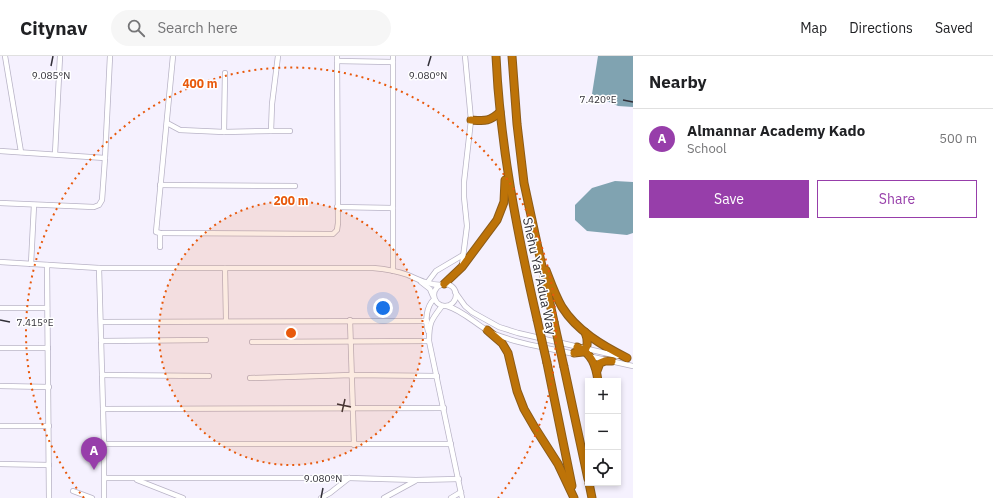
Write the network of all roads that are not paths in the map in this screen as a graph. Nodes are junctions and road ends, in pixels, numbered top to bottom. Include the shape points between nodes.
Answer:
1 (60, 56) edge
2 (110, 56) edge
3 (173, 56) edge
4 (278, 56) edge
5 (393, 56) edge
6 (465, 56) edge
7 (496, 56) edge
8 (512, 56) edge
9 (4, 58) edge
10 (337, 59) edge
11 (393, 62) junction
12 (225, 73) dead end
13 (500, 112) junction
14 (471, 120) junction
15 (167, 123) junction
16 (271, 131) junction
17 (290, 131) dead end
18 (224, 132) junction
19 (505, 149) junction
20 (0, 151) edge
21 (21, 152) junction
22 (54, 154) junction
23 (105, 158) junction
24 (160, 185) junction
25 (295, 186) dead end
26 (0, 203) edge
27 (34, 205) junction
28 (338, 208) junction
29 (393, 208) junction
30 (160, 233) junction
31 (537, 246) junction
32 (160, 248) dead end
33 (463, 255) junction
34 (0, 262) edge
35 (31, 264) junction
36 (47, 265) junction
37 (462, 267) junction
38 (100, 268) junction
39 (225, 268) junction
40 (393, 271) junction
41 (420, 281) junction
42 (427, 283) junction
43 (443, 285) junction
44 (455, 292) junction
45 (434, 298) junction
46 (445, 306) junction
47 (0, 308) edge
48 (47, 308) junction
49 (226, 320) junction
50 (350, 320) junction
51 (427, 321) junction
52 (101, 322) junction
53 (487, 330) junction
54 (585, 332) junction
55 (429, 335) junction
56 (206, 340) dead end
57 (101, 341) junction
58 (351, 341) junction
59 (430, 341) junction
60 (252, 342) dead end
61 (0, 348) edge
62 (48, 348) junction
63 (576, 350) junction
64 (585, 350) junction
65 (590, 356) junction
66 (630, 358) edge
67 (612, 361) junction
68 (633, 366) edge
69 (597, 371) junction
70 (102, 375) junction
71 (352, 375) junction
72 (209, 376) dead end
73 (437, 376) junction
74 (250, 378) dead end
75 (598, 378) edge
76 (0, 386) edge
77 (49, 387) junction
78 (444, 408) junction
79 (103, 409) junction
80 (353, 409) junction
81 (0, 426) edge
82 (49, 426) junction
83 (104, 444) junction
84 (452, 444) junction
85 (354, 445) junction
86 (0, 464) edge
87 (49, 464) junction
88 (585, 464) edge
89 (104, 478) junction
90 (350, 478) junction
91 (459, 478) junction
92 (133, 479) junction
93 (416, 480) junction
94 (590, 486) edge
95 (73, 491) dead end
96 (461, 492) junction
97 (49, 498) edge
98 (92, 498) edge
99 (104, 498) edge
100 (183, 498) edge
101 (321, 498) edge
102 (384, 498) edge
103 (451, 498) edge
104 (462, 498) edge
105 (574, 498) edge
106 (592, 498) edge

1 - 22 street
2 - 23 street
3 - 15 street
4 - 16 street
5 - 11 street
6 - 14 street
7 - 13 highway, Shehu Yar'Adua Way
8 - 31 highway, Shehu Yar'Adua Way via 520,156
9 - 21 street
10 - 11 street
10 - 28 street
11 - 29 street
12 - 18 street
13 - 14 highway via 485,121
13 - 19 highway, Shehu Yar'Adua Way
14 - 33 street via 464,182 466,226
15 - 18 street via 180,130
15 - 24 street
16 - 17 street
16 - 18 street
19 - 37 highway via 505,192 502,208 494,225
19 - 105 highway, Shehu Yar'Adua Way, bridge via 513,207
20 - 21 street
21 - 22 street
22 - 23 street
23 - 27 street via 102,200 99,205
24 - 25 street
24 - 30 street via 155,230
26 - 27 street
27 - 35 street
28 - 29 street
28 - 30 street via 337,230 333,234
29 - 40 street
30 - 32 street
31 - 54 highway via 562,307
31 - 88 highway, Shehu Yar'Adua Way, bridge
33 - 37 street
33 - 42 street via 436,272
34 - 35 street
35 - 36 street
36 - 38 street
36 - 48 street
37 - 43 highway
38 - 39 street
38 - 52 street
39 - 40 street via 373,268
39 - 49 street
40 - 41 street
41 - 42 street
41 - 45 street via 430,289
42 - 43 street
43 - 44 street via 450,286
43 - 45 street via 435,291
44 - 46 street via 454,302
44 - 63 street via 468,309 494,325
45 - 46 street via 439,305
45 - 51 street
46 - 53 street via 458,310
46 - 55 street via 432,318
47 - 48 street
48 - 62 street
49 - 50 street
49 - 52 street
50 - 51 street
50 - 58 street
51 - 55 street
52 - 57 street
53 - 63 street via 513,340
53 - 105 highway via 505,348 524,409 558,464
54 - 64 highway
54 - 66 highway via 599,343
55 - 59 street
56 - 57 street
57 - 70 street
58 - 59 street
58 - 60 street
58 - 71 street
59 - 73 street
61 - 62 street
62 - 77 street
63 - 64 highway via 580,353
63 - 65 street
64 - 65 highway
64 - 66 street
65 - 67 street
65 - 69 highway
67 - 68 street
67 - 69 highway via 600,363
69 - 75 highway
70 - 72 street
70 - 79 street
71 - 73 street
71 - 74 street
71 - 80 street
73 - 78 street
76 - 77 street
77 - 82 street
78 - 80 street
78 - 84 street
79 - 80 street
79 - 83 street
80 - 85 street
81 - 82 street
82 - 87 street
83 - 85 street
83 - 89 street
84 - 85 street
84 - 91 street
86 - 87 street
87 - 97 street
89 - 92 street
89 - 99 street
90 - 92 street
90 - 93 street
90 - 101 street
91 - 93 street
91 - 96 street
92 - 100 street
93 - 102 street
94 - 106 highway, Shehu Yar'Adua Way
95 - 98 street
96 - 103 street
96 - 104 street

